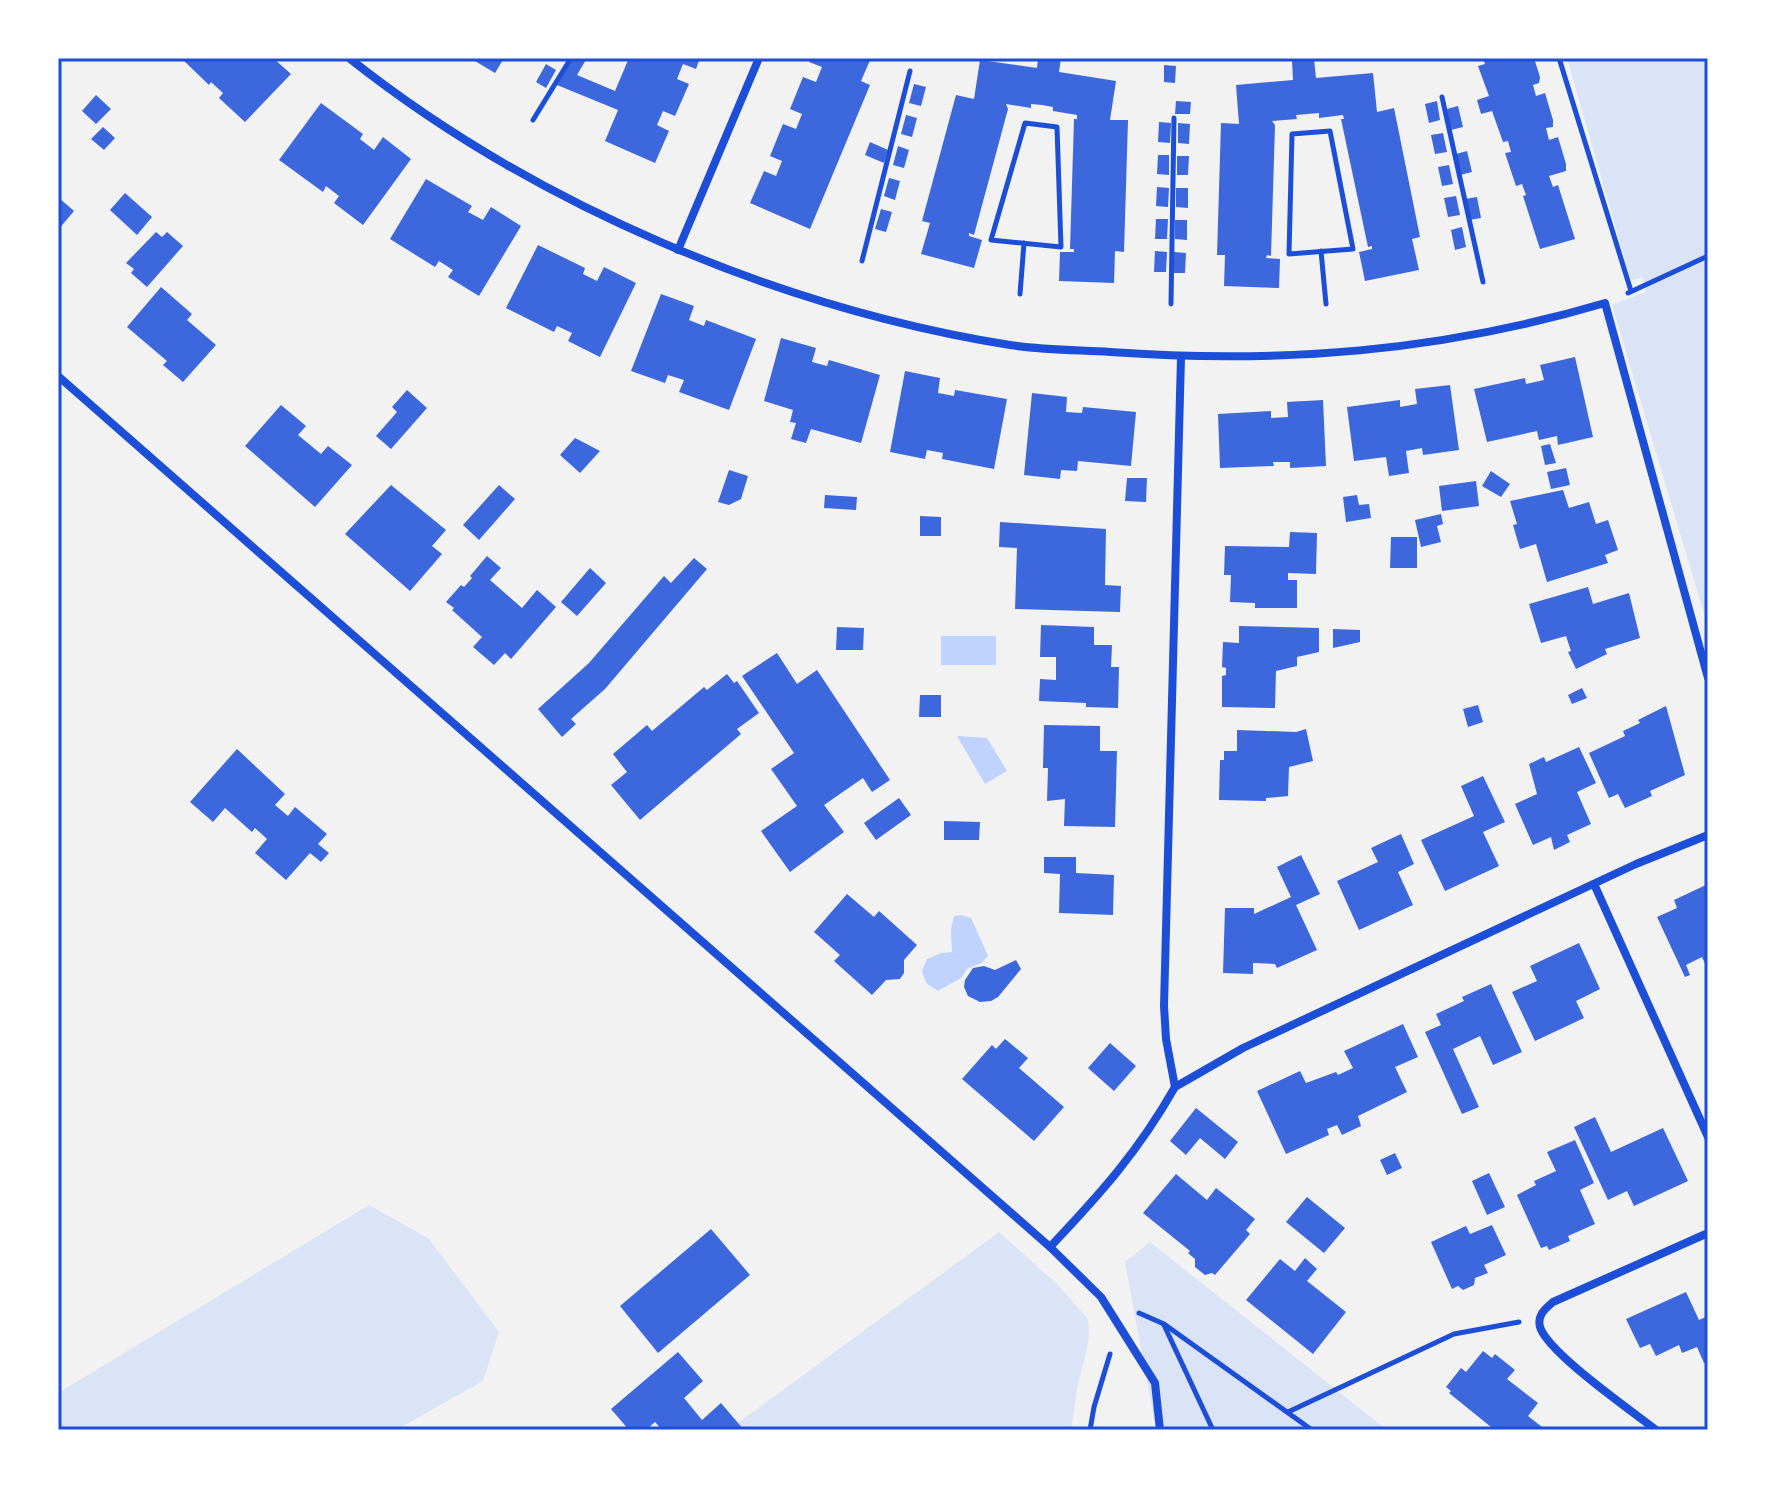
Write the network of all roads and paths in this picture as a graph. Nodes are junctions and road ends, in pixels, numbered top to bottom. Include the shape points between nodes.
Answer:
1 (349, 58) edge
2 (571, 58) edge
3 (759, 58) edge
4 (1559, 58) edge
5 (910, 71) dead end
6 (1442, 97) dead end
7 (1174, 118) dead end
8 (533, 120) dead end
9 (1024, 243) junction
10 (678, 250) junction
11 (1321, 251) junction
12 (1708, 256) edge
13 (862, 261) dead end
14 (1483, 282) dead end
15 (1020, 294) dead end
16 (1171, 304) dead end
17 (1326, 304) dead end
18 (1181, 357) junction
19 (58, 376) edge
20 (1708, 678) edge
21 (1708, 835) edge
22 (1594, 884) junction
23 (1175, 1087) junction
24 (1708, 1137) edge
25 (1708, 1233) edge
26 (1050, 1247) junction
27 (1101, 1297) junction
28 (1539, 1318) junction
29 (1164, 1324) junction
30 (1119, 1325) junction
31 (1288, 1412) junction
32 (1090, 1430) edge
33 (1160, 1430) edge
34 (1213, 1430) edge
35 (1312, 1430) edge
36 (1656, 1430) edge

1 - 10 street via 439,124 507,164
2 - 8 path
3 - 10 street
4 - 12 path via 1631,291
5 - 13 path
6 - 14 path
7 - 16 path
9 - 9 path via 991,240 1025,123 1057,127 1061,247
9 - 15 path
10 - 18 street via 871,316 1013,345
11 - 11 path via 1289,254 1292,134 1330,131 1353,249
11 - 17 path
18 - 20 street via 1401,348 1605,303
18 - 23 street via 1164,1006
19 - 26 street
21 - 22 street
22 - 23 street via 1243,1048
22 - 24 street
23 - 26 street via 1110,1184
25 - 28 street via 1553,1302
26 - 27 street
27 - 29 path
27 - 30 street
28 - 31 path via 1454,1334
28 - 36 street via 1541,1329 1561,1354
29 - 31 path
29 - 34 path
30 - 32 path
30 - 33 street via 1155,1383
31 - 35 path

